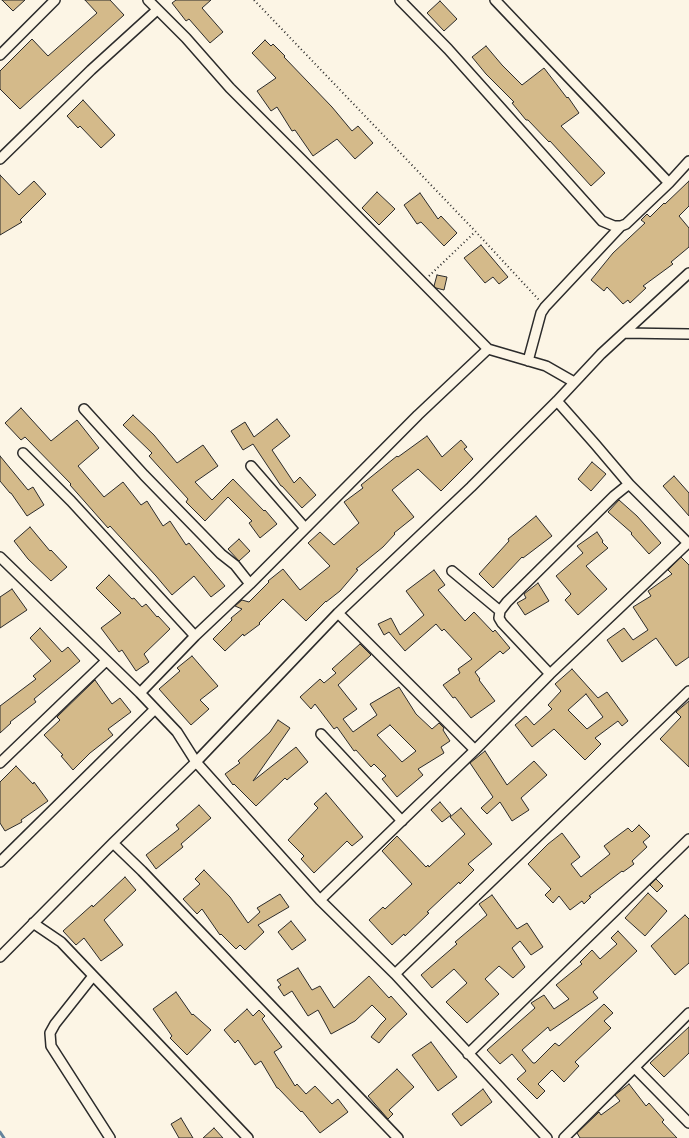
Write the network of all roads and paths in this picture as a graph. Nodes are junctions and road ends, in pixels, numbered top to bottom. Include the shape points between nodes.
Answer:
1 (55, 0) edge
2 (148, 0) edge
3 (254, 0) edge
4 (400, 0) edge
5 (496, 0) edge
6 (157, 10) junction
7 (0, 55) edge
8 (0, 159) edge
9 (689, 161) edge
10 (669, 183) junction
11 (621, 226) junction
12 (476, 232) junction
13 (689, 273) edge
14 (422, 282) junction
15 (544, 307) junction
16 (624, 333) junction
17 (689, 334) edge
18 (488, 349) junction
19 (528, 361) junction
20 (574, 382) junction
21 (557, 402) junction
22 (84, 409) dead end
23 (24, 453) dead end
24 (252, 466) dead end
25 (629, 484) junction
26 (305, 528) junction
27 (688, 543) edge
28 (0, 557) edge
29 (452, 571) dead end
30 (250, 584) junction
31 (500, 611) junction
32 (338, 613) junction
33 (195, 636) junction
34 (106, 661) junction
35 (550, 674) junction
36 (689, 691) edge
37 (140, 693) junction
38 (155, 709) junction
39 (321, 734) dead end
40 (475, 750) junction
41 (196, 762) junction
42 (0, 763) edge
43 (402, 821) junction
44 (689, 839) edge
45 (113, 843) junction
46 (0, 862) edge
47 (320, 900) junction
48 (33, 923) junction
49 (0, 957) edge
50 (395, 974) junction
51 (93, 976) junction
52 (689, 1013) edge
53 (468, 1054) junction
54 (635, 1068) junction
55 (689, 1123) edge
56 (110, 1138) edge
57 (248, 1138) edge
58 (398, 1138) edge
59 (547, 1138) edge
60 (564, 1138) edge

1 - 7 street
2 - 6 street
3 - 12 path
4 - 11 street via 448,49 602,221
5 - 10 street
6 - 8 street
6 - 14 street via 186,38 230,88
9 - 10 street
10 - 11 street via 630,221
11 - 15 street
12 - 14 path
12 - 15 path
13 - 16 street
14 - 18 street
15 - 19 street
16 - 17 street
16 - 20 street
18 - 19 street
18 - 26 street
19 - 20 street via 546,366
20 - 21 street
21 - 25 street
21 - 32 street
22 - 30 street via 144,475 221,554 235,565
23 - 33 street
24 - 26 street
25 - 27 street
25 - 31 street
26 - 30 street
27 - 35 street
28 - 34 street
29 - 31 street
30 - 33 street
31 - 35 street via 499,618 502,623
32 - 40 street
32 - 41 street
33 - 37 street
34 - 37 street
34 - 42 street
35 - 40 street
36 - 50 street
37 - 38 street
38 - 41 street via 177,732
38 - 46 street
39 - 43 street
40 - 43 street
41 - 45 street
41 - 47 street
43 - 47 street
44 - 53 street
45 - 48 street
45 - 58 street
47 - 50 street
48 - 49 street
48 - 51 street via 61,942
50 - 53 street
51 - 56 street via 55,1024 50,1033 51,1046
51 - 57 street
52 - 54 street
53 - 59 street
54 - 55 street
54 - 60 street

